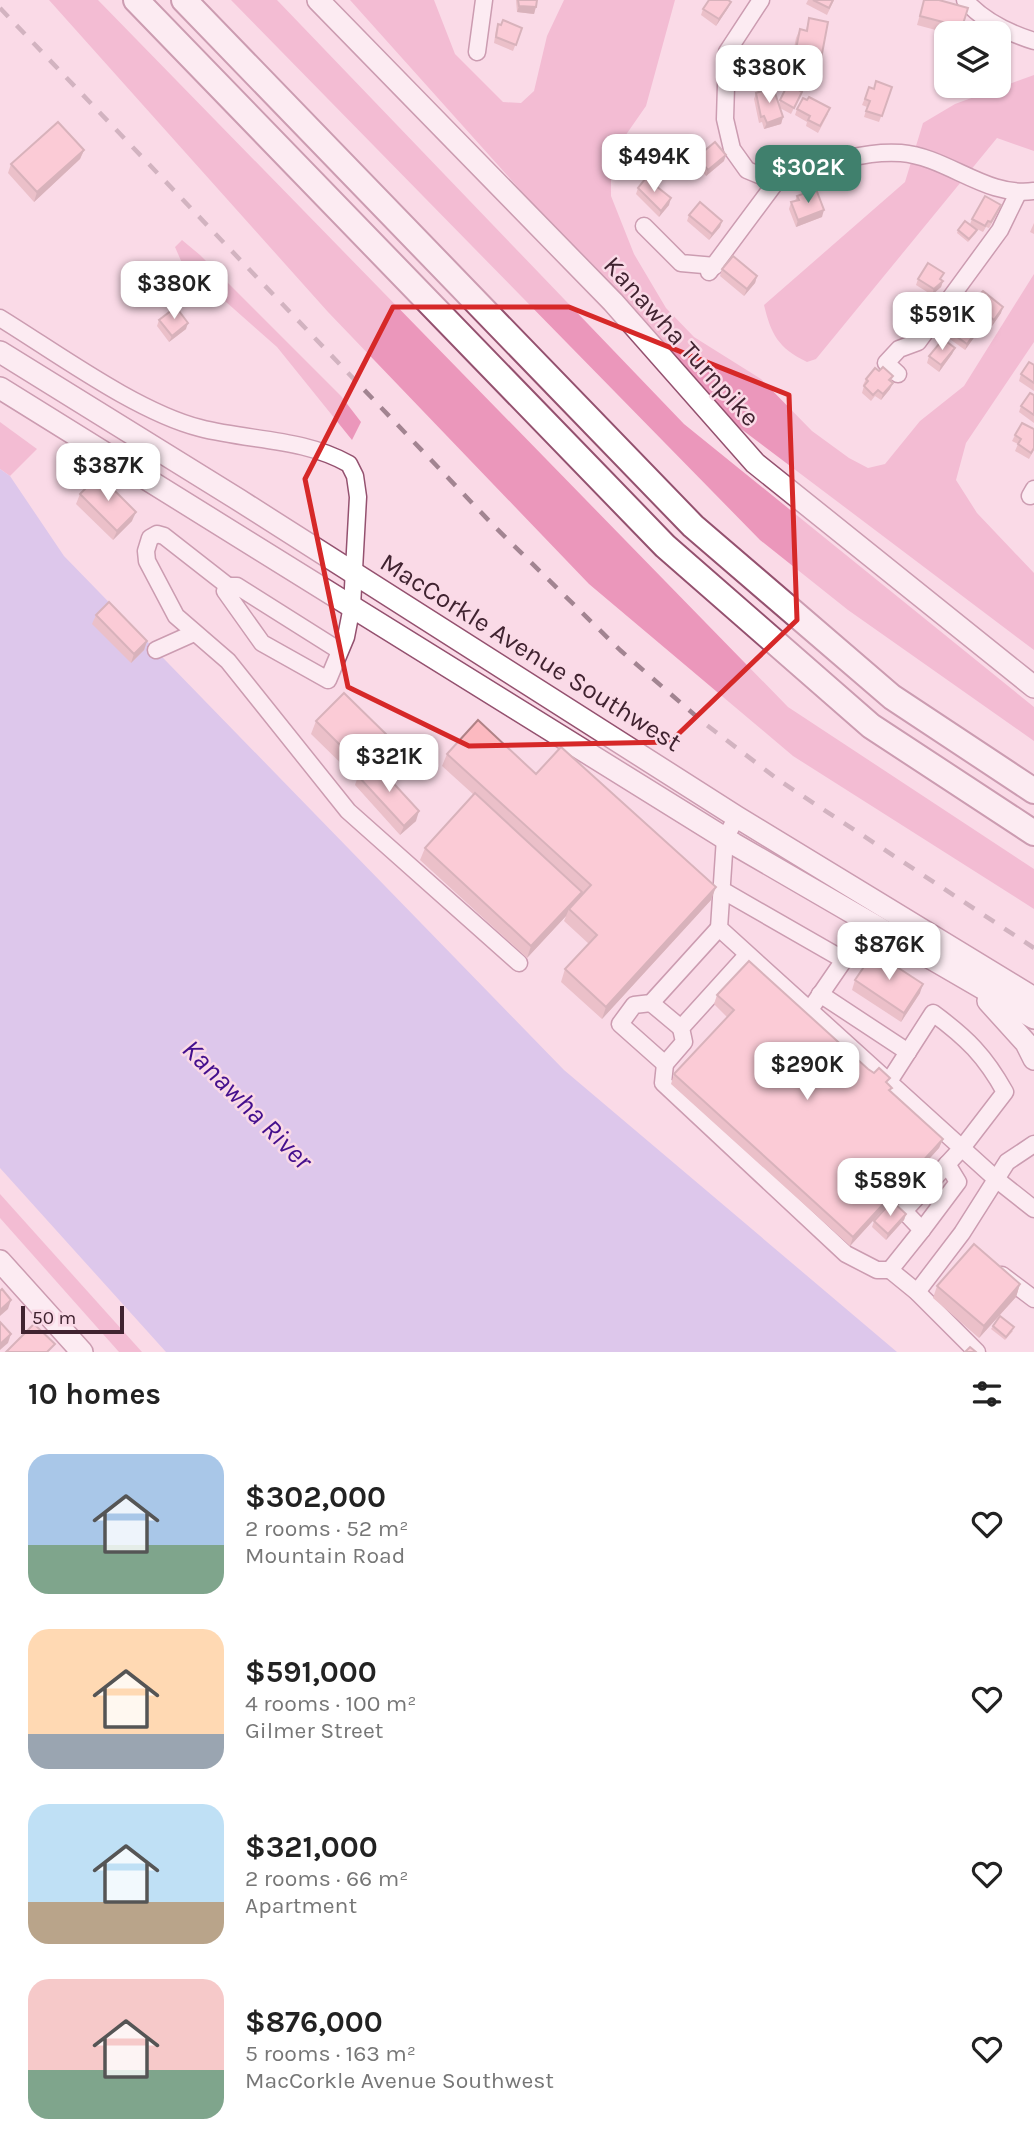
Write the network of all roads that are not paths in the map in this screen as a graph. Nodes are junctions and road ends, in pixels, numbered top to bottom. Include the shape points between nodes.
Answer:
1 (136, 0) edge
2 (184, 0) edge
3 (317, 0) edge
4 (484, 0) edge
5 (761, 0) edge
6 (965, 0) edge
7 (1034, 41) edge
8 (477, 52) dead end
9 (776, 183) junction
10 (1026, 192) edge
11 (644, 226) dead end
12 (0, 318) edge
13 (0, 352) edge
14 (898, 374) dead end
15 (0, 388) edge
16 (352, 572) junction
17 (229, 586) junction
18 (352, 606) junction
19 (194, 633) junction
20 (156, 650) dead end
21 (340, 651) junction
22 (1034, 687) edge
23 (1034, 791) edge
24 (737, 817) junction
25 (1034, 833) edge
26 (725, 838) junction
27 (722, 890) junction
28 (719, 928) junction
29 (747, 955) junction
30 (519, 962) dead end
31 (942, 965) junction
32 (820, 994) junction
33 (1034, 998) edge
34 (651, 1003) junction
35 (809, 1011) junction
36 (1034, 1018) edge
37 (681, 1028) junction
38 (908, 1052) junction
39 (1034, 1059) edge
40 (665, 1064) junction
41 (888, 1083) junction
42 (1034, 1144) edge
43 (962, 1148) junction
44 (947, 1164) junction
45 (996, 1179) junction
46 (1034, 1209) edge
47 (922, 1230) junction
48 (987, 1259) edge
49 (0, 1261) edge
50 (890, 1270) junction
51 (917, 1292) junction
52 (1034, 1299) edge
53 (76, 1350) edge
54 (977, 1352) edge

1 - 25 highway via 666,546 871,726
2 - 23 highway via 693,526 892,697
3 - 22 main road, Kanawha Turnpike via 612,302 755,463
4 - 8 street
5 - 9 street via 727,52 725,120 732,149 747,170
6 - 7 street via 975,12
9 - 10 street via 853,155 903,153
9 - 11 street via 712,269 681,263
10 - 14 street via 918,342 899,349 886,363
12 - 16 street via 173,419 300,445 349,464 358,497
13 - 16 main road, MacCorkle Avenue Southwest
15 - 18 main road, MacCorkle Avenue Southwest
16 - 18 street
16 - 24 main road, MacCorkle Avenue Southwest
17 - 19 street via 164,536 150,538 146,551 159,587 176,616
17 - 21 street via 237,586
17 - 21 street via 228,598 262,643 328,680
18 - 21 street via 351,624
18 - 26 main road, MacCorkle Avenue Southwest
19 - 20 street
19 - 30 street via 228,661 348,811
24 - 26 street
24 - 33 main road, MacCorkle Avenue Southwest
26 - 27 street
26 - 31 main road, MacCorkle Avenue Southwest
27 - 28 street
27 - 32 street via 844,960
28 - 29 street
28 - 34 street
29 - 35 street
29 - 37 street
31 - 36 main road, MacCorkle Avenue Southwest
31 - 39 main road via 1000,1012
32 - 35 street
32 - 38 street
34 - 37 street
34 - 40 street via 634,1005 620,1024
35 - 41 street
37 - 40 street via 684,1042
38 - 41 street
38 - 43 street via 933,1013 962,1034 987,1060 999,1081 1005,1092
40 - 50 street via 663,1083 846,1254 877,1270
41 - 43 street
42 - 45 street via 1007,1162
43 - 44 street
43 - 45 street
44 - 47 street via 958,1182
44 - 47 street via 904,1211
45 - 46 street
45 - 51 street via 966,1238
47 - 50 street
48 - 52 street
49 - 53 main road
50 - 51 street
51 - 54 street

